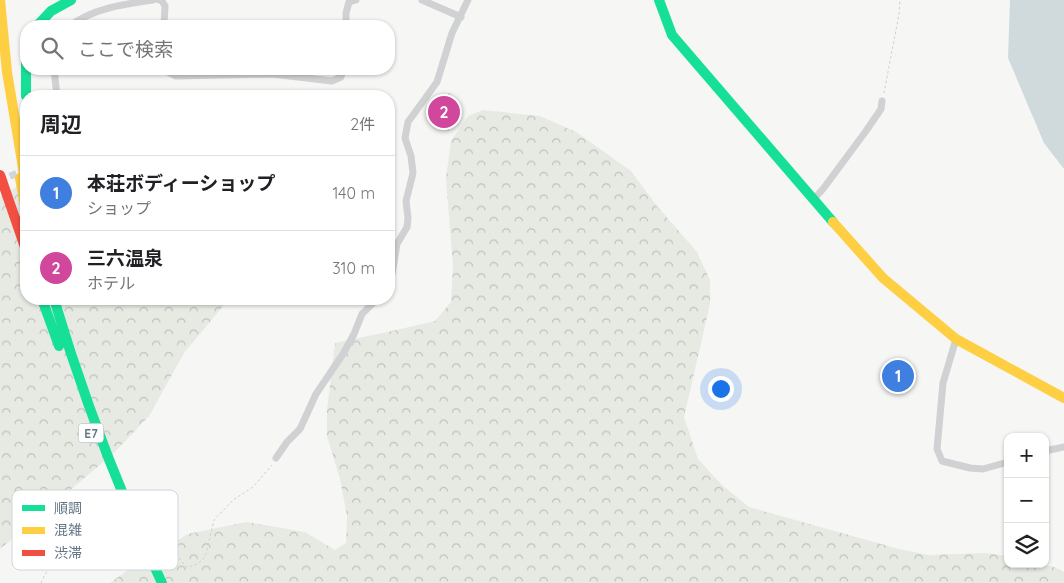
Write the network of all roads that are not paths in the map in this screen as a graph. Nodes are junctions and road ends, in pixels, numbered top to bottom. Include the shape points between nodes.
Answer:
1 (0, 0) edge
2 (71, 0) edge
3 (154, 0) edge
4 (159, 0) edge
5 (356, 0) edge
6 (422, 0) edge
7 (468, 0) edge
8 (659, 0) edge
9 (460, 17) junction
10 (43, 20) edge
11 (81, 20) edge
12 (164, 20) edge
13 (346, 20) edge
14 (0, 46) edge
15 (26, 75) edge
16 (55, 75) edge
17 (174, 75) edge
18 (224, 75) edge
19 (281, 75) edge
20 (342, 75) edge
21 (26, 90) edge
22 (56, 90) edge
23 (882, 101) road end
24 (20, 150) edge
25 (0, 175) edge
26 (20, 177) edge
27 (812, 200) junction
28 (20, 233) edge
29 (395, 256) edge
30 (44, 305) edge
31 (50, 305) edge
32 (56, 305) edge
33 (61, 305) edge
34 (371, 305) edge
35 (956, 340) junction
36 (77, 385) junction
37 (1064, 398) edge
38 (1064, 447) edge
39 (1049, 450) edge
40 (276, 458) road end
41 (1004, 463) edge
42 (117, 490) edge
43 (151, 570) edge
44 (155, 570) edge
45 (156, 583) edge
46 (162, 583) edge

1 - 24 main road via 7,72
2 - 10 main road
3 - 11 street via 125,4
4 - 12 street via 165,6
5 - 13 street via 349,2
6 - 9 street
7 - 9 street
8 - 27 main road via 672,35
9 - 29 street via 437,82 408,122 405,138 413,173 406,201 407,227 397,244
14 - 26 main road
15 - 21 main road
16 - 22 street
17 - 18 street
19 - 20 street via 332,81
23 - 27 street via 881,109 866,131
25 - 28 main road
27 - 35 main road via 883,278
30 - 36 main road
31 - 36 main road, E7
32 - 36 main road, E7
33 - 36 main road
34 - 40 street via 362,314 343,354 316,394 300,429
35 - 37 main road
35 - 41 street via 942,384 936,449 942,462 970,468 984,469
36 - 42 main road, E7
38 - 39 street
43 - 45 main road, E7
44 - 46 main road, E7

